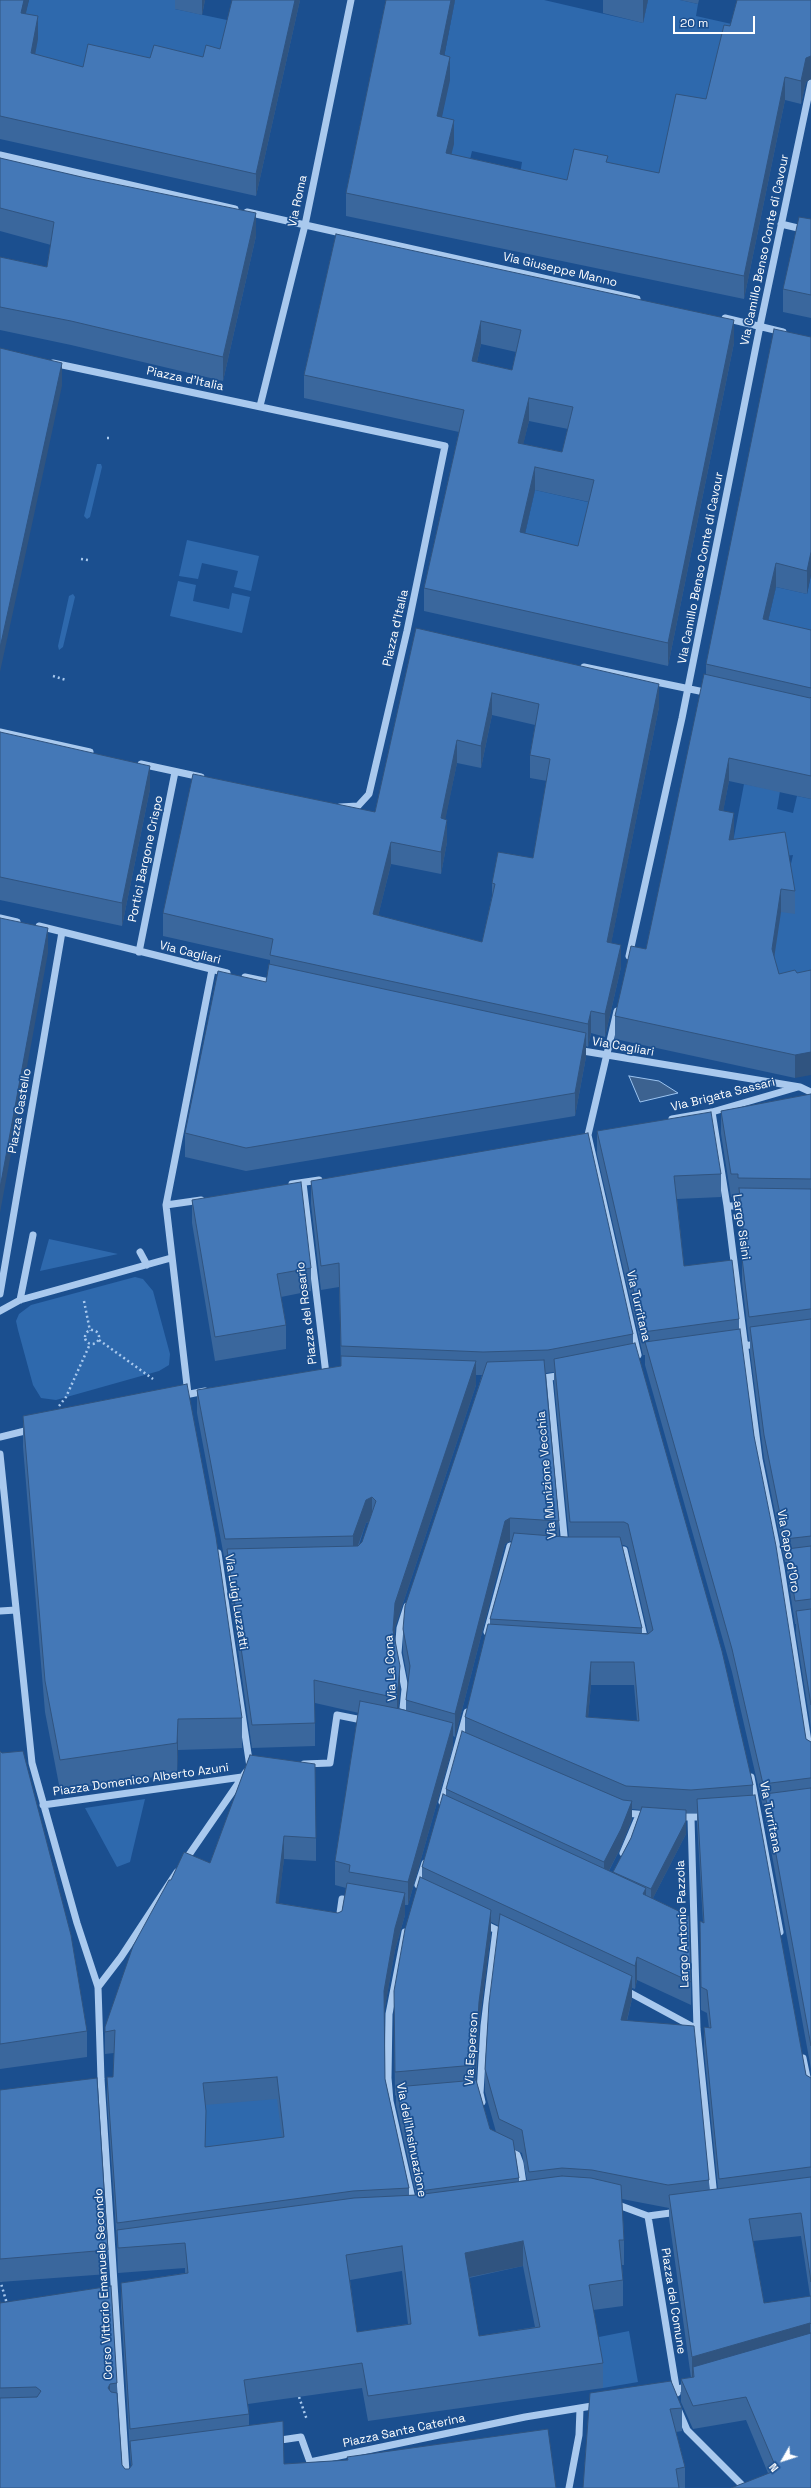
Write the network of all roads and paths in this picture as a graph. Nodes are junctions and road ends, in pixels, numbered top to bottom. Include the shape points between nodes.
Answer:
1 (351, 0) edge
2 (811, 83) edge
3 (0, 155) edge
4 (781, 224) junction
5 (305, 225) junction
6 (811, 230) edge
7 (648, 301) edge
8 (718, 317) edge
9 (760, 326) junction
10 (793, 334) edge
11 (43, 360) edge
12 (260, 406) junction
13 (81, 559) dead end
14 (88, 560) dead end
15 (575, 665) edge
16 (53, 676) dead end
17 (66, 680) dead end
18 (688, 688) junction
19 (718, 695) edge
20 (0, 732) edge
21 (97, 754) edge
22 (134, 762) edge
23 (175, 772) junction
24 (212, 779) edge
25 (334, 805) edge
26 (0, 918) edge
27 (62, 932) junction
28 (138, 952) junction
29 (627, 964) edge
30 (212, 970) junction
31 (281, 985) edge
32 (619, 1002) edge
33 (566, 1048) edge
34 (607, 1056) junction
35 (800, 1087) junction
36 (811, 1092) edge
37 (712, 1112) junction
38 (666, 1120) edge
39 (596, 1133) edge
40 (585, 1135) junction
41 (330, 1178) edge
42 (303, 1183) junction
43 (280, 1186) edge
44 (212, 1198) edge
45 (166, 1205) junction
46 (727, 1206) junction
47 (758, 1206) edge
48 (33, 1235) dead end
49 (140, 1252) dead end
50 (171, 1258) junction
51 (147, 1265) junction
52 (0, 1294) edge
53 (84, 1297) dead end
54 (20, 1300) junction
55 (0, 1311) edge
56 (90, 1331) junction
57 (99, 1340) junction
58 (767, 1343) edge
59 (90, 1344) junction
60 (745, 1346) junction
61 (722, 1349) edge
62 (639, 1361) edge
63 (334, 1374) edge
64 (572, 1374) edge
65 (549, 1378) junction
66 (153, 1379) dead end
67 (527, 1379) edge
68 (210, 1391) edge
69 (188, 1394) junction
70 (173, 1397) edge
71 (190, 1402) edge
72 (58, 1406) dead end
73 (38, 1428) edge
74 (0, 1436) edge
75 (0, 1454) edge
76 (216, 1543) edge
77 (530, 1548) edge
78 (566, 1550) edge
79 (609, 1550) edge
80 (410, 1598) edge
81 (16, 1610) junction
82 (0, 1611) edge
83 (484, 1642) edge
84 (648, 1652) edge
85 (468, 1707) edge
86 (373, 1722) edge
87 (808, 1723) edge
88 (401, 1727) edge
89 (811, 1761) edge
90 (298, 1764) edge
91 (258, 1766) edge
92 (748, 1766) edge
93 (250, 1767) junction
94 (242, 1777) junction
95 (43, 1805) junction
96 (440, 1810) edge
97 (618, 1811) edge
98 (639, 1814) junction
99 (654, 1816) edge
100 (669, 1816) edge
101 (714, 1816) edge
102 (691, 1818) junction
103 (427, 1855) edge
104 (619, 1862) edge
105 (416, 1893) edge
106 (365, 1903) edge
107 (476, 1921) edge
108 (407, 1924) edge
109 (338, 1930) edge
110 (496, 1930) junction
111 (781, 1938) edge
112 (517, 1940) edge
113 (616, 1986) edge
114 (98, 1987) junction
115 (697, 2029) junction
116 (802, 2053) edge
117 (102, 2079) junction
118 (94, 2080) edge
119 (811, 2097) edge
120 (484, 2109) edge
121 (500, 2148) edge
122 (525, 2201) edge
123 (605, 2201) edge
124 (414, 2208) edge
125 (715, 2208) edge
126 (685, 2211) edge
127 (648, 2216) junction
128 (121, 2250) edge
129 (113, 2251) junction
130 (0, 2280) edge
131 (14, 2304) edge
132 (699, 2384) edge
133 (677, 2390) junction
134 (662, 2393) edge
135 (299, 2397) edge
136 (610, 2403) edge
137 (580, 2409) junction
138 (113, 2411) edge
139 (122, 2411) junction
140 (305, 2417) dead end
141 (265, 2442) edge
142 (133, 2459) edge
143 (125, 2460) junction
144 (127, 2488) edge
145 (569, 2488) edge
146 (745, 2488) edge

1 - 5 street, Via Roma
2 - 4 street, Via Camillo Benso Conte di Cavour
3 - 5 street, Via Giuseppe Manno
4 - 6 street
4 - 9 street, Via Camillo Benso Conte di Cavour
5 - 7 street, Via Giuseppe Manno
5 - 12 street, Via Roma
8 - 9 street
9 - 10 street
9 - 18 street, Via Camillo Benso Conte di Cavour
11 - 12 street, Piazza d'Italia
12 - 25 street, Piazza d'Italia via 445,446 411,632 369,794 358,806
13 - 14 path
15 - 18 street
16 - 17 path
18 - 19 street
18 - 29 street, Via Camillo Benso Conte di Cavour
20 - 21 street
22 - 23 street
23 - 24 street
23 - 28 street, Portici Bargone Crispo
26 - 27 street, Via Cagliari
27 - 28 street, Via Cagliari
27 - 52 street, Piazza Castello
28 - 30 street, Via Cagliari
30 - 31 street, Via Cagliari
30 - 45 street
32 - 34 street
33 - 34 street, Via Cagliari
34 - 35 street, Via Cagliari
34 - 40 street, Via Turritana
35 - 36 street
35 - 37 street, Via Brigata Sassari
37 - 38 street, Via Brigata Sassari
37 - 46 street, Largo Sisini
39 - 40 street
40 - 62 street, Via Turritana
41 - 42 street
42 - 43 street
42 - 63 street, Piazza del Rosario via 322,1374
44 - 45 street
45 - 50 street
46 - 47 street
46 - 60 street, Largo Sisini
48 - 54 street
49 - 51 street
50 - 51 street
50 - 69 street
51 - 54 street
53 - 56 path
54 - 55 street
56 - 57 path via 98,1334
56 - 59 path via 86,1337
57 - 59 path
57 - 66 path
58 - 60 street
59 - 72 path via 66,1397
60 - 61 street
60 - 87 street, Via Capo d'Oro via 759,1459 785,1567
64 - 65 street
65 - 67 street
65 - 78 street, Via Munizione Vecchia
68 - 69 street
69 - 70 street
69 - 71 street
73 - 74 street
75 - 81 street, Piazza Domenico Alberto Azuni
76 - 93 street, Via Luigi Luzzatti via 224,1567
77 - 83 street, Via Munizione Vecchia via 510,1546
79 - 84 street via 624,1550
80 - 88 street, Via La Cona via 400,1628 398,1654 405,1689
81 - 82 street
81 - 95 street, Piazza Domenico Alberto Azuni via 29,1764
85 - 96 street
86 - 90 street via 337,1715 330,1763
87 - 89 street, Via Capo d'Oro
91 - 93 street
92 - 111 street, Via Turritana
93 - 94 street, Piazza Domenico Alberto Azuni
94 - 95 street, Piazza Domenico Alberto Azuni
94 - 114 street, Piazza Domenico Alberto Azuni
95 - 114 street, Piazza Domenico Alberto Azuni
97 - 98 street
98 - 99 street
98 - 104 street
100 - 102 street
101 - 102 street
102 - 115 street, Largo Antonio Pazzola via 689,1926
103 - 105 street
106 - 109 street via 342,1899
107 - 110 street
108 - 124 street, Via dell'Insinuazione via 389,2014 394,2101
110 - 112 street
110 - 120 street, Via Esperson via 476,2094
113 - 115 street
114 - 117 street, Piazza Domenico Alberto Azuni
115 - 125 street, Largo Antonio Pazzola
116 - 119 street
117 - 118 street
117 - 129 street, Corso Vittorio Emanuele Secondo
121 - 122 street via 517,2155
123 - 127 street
126 - 127 street
127 - 133 street, Piazza del Comune
128 - 129 street
129 - 139 street, Corso Vittorio Emanuele Secondo
130 - 131 path via 7,2304
132 - 133 street
133 - 134 street
133 - 146 street, Piazza del Comune via 676,2405 687,2430
135 - 140 path
136 - 137 street
137 - 141 street, Piazza Santa Caterina via 525,2417 310,2462 301,2437
137 - 145 street via 579,2435
138 - 139 street
139 - 143 street, Corso Vittorio Emanuele Secondo
142 - 143 street
143 - 144 street, Corso Vittorio Emanuele Secondo

